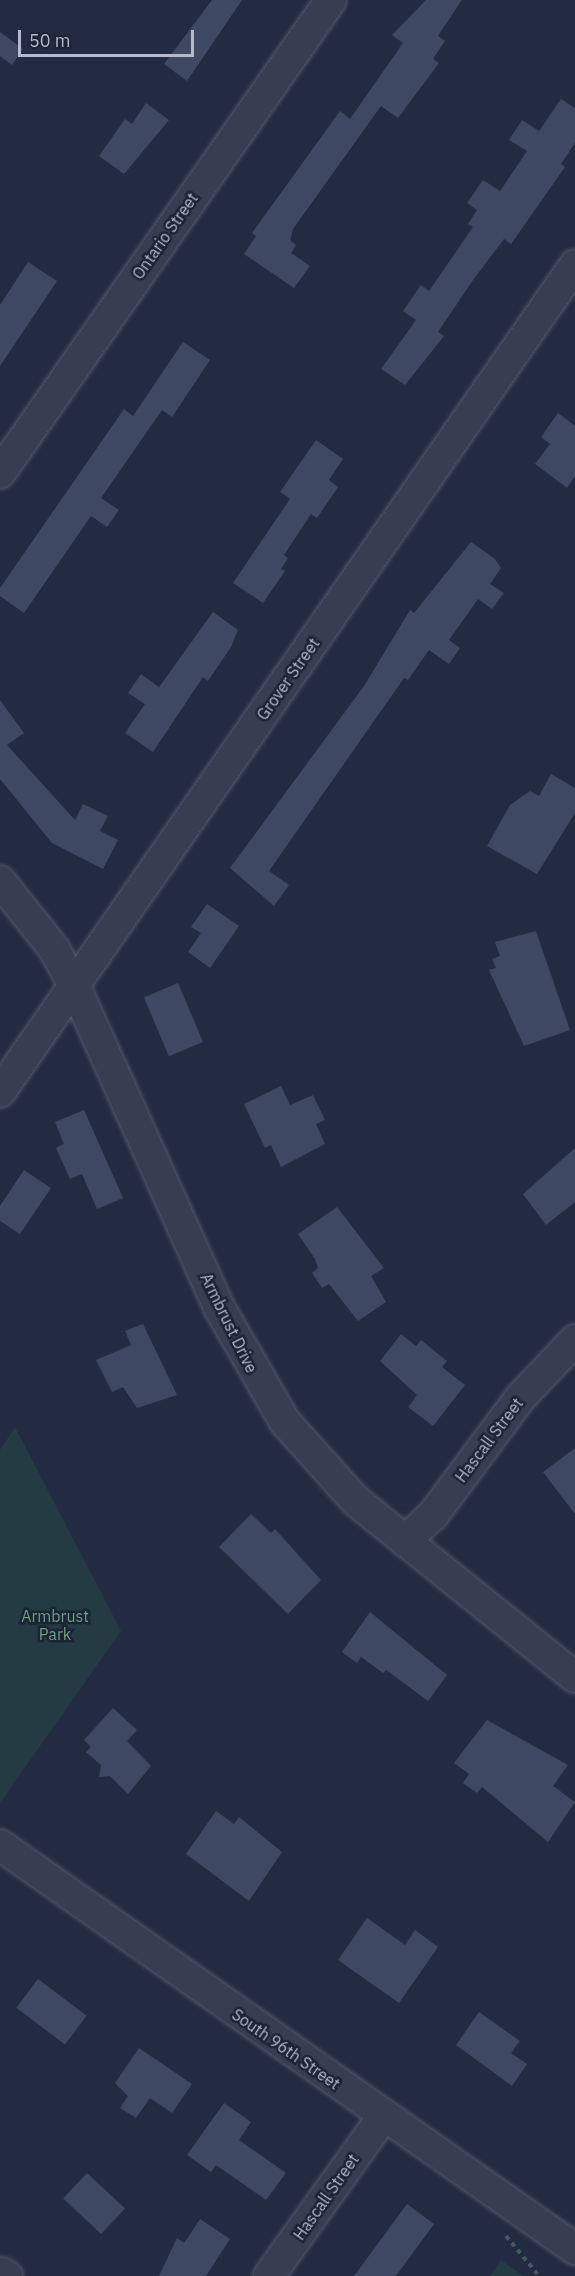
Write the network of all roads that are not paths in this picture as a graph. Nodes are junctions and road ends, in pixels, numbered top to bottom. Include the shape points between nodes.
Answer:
1 (331, 0) edge
2 (575, 265) edge
3 (0, 473) edge
4 (0, 881) edge
5 (75, 987) junction
6 (0, 1092) edge
7 (575, 1340) edge
8 (405, 1541) junction
9 (575, 1677) edge
10 (0, 1845) edge
11 (382, 2118) junction
12 (575, 2249) edge
13 (269, 2276) edge

1 - 3 street, Ontario Street
2 - 5 street, Grover Street
4 - 5 street, Armbrust Drive via 54,949
5 - 6 street, Grover Street
5 - 8 street, Armbrust Drive via 255,1376 320,1465
7 - 8 street, Hascall Street via 521,1397 433,1515
8 - 9 street, Armbrust Drive
10 - 11 street, South 96th Street
11 - 12 street, South 96th Street
11 - 13 street, Hascall Street

